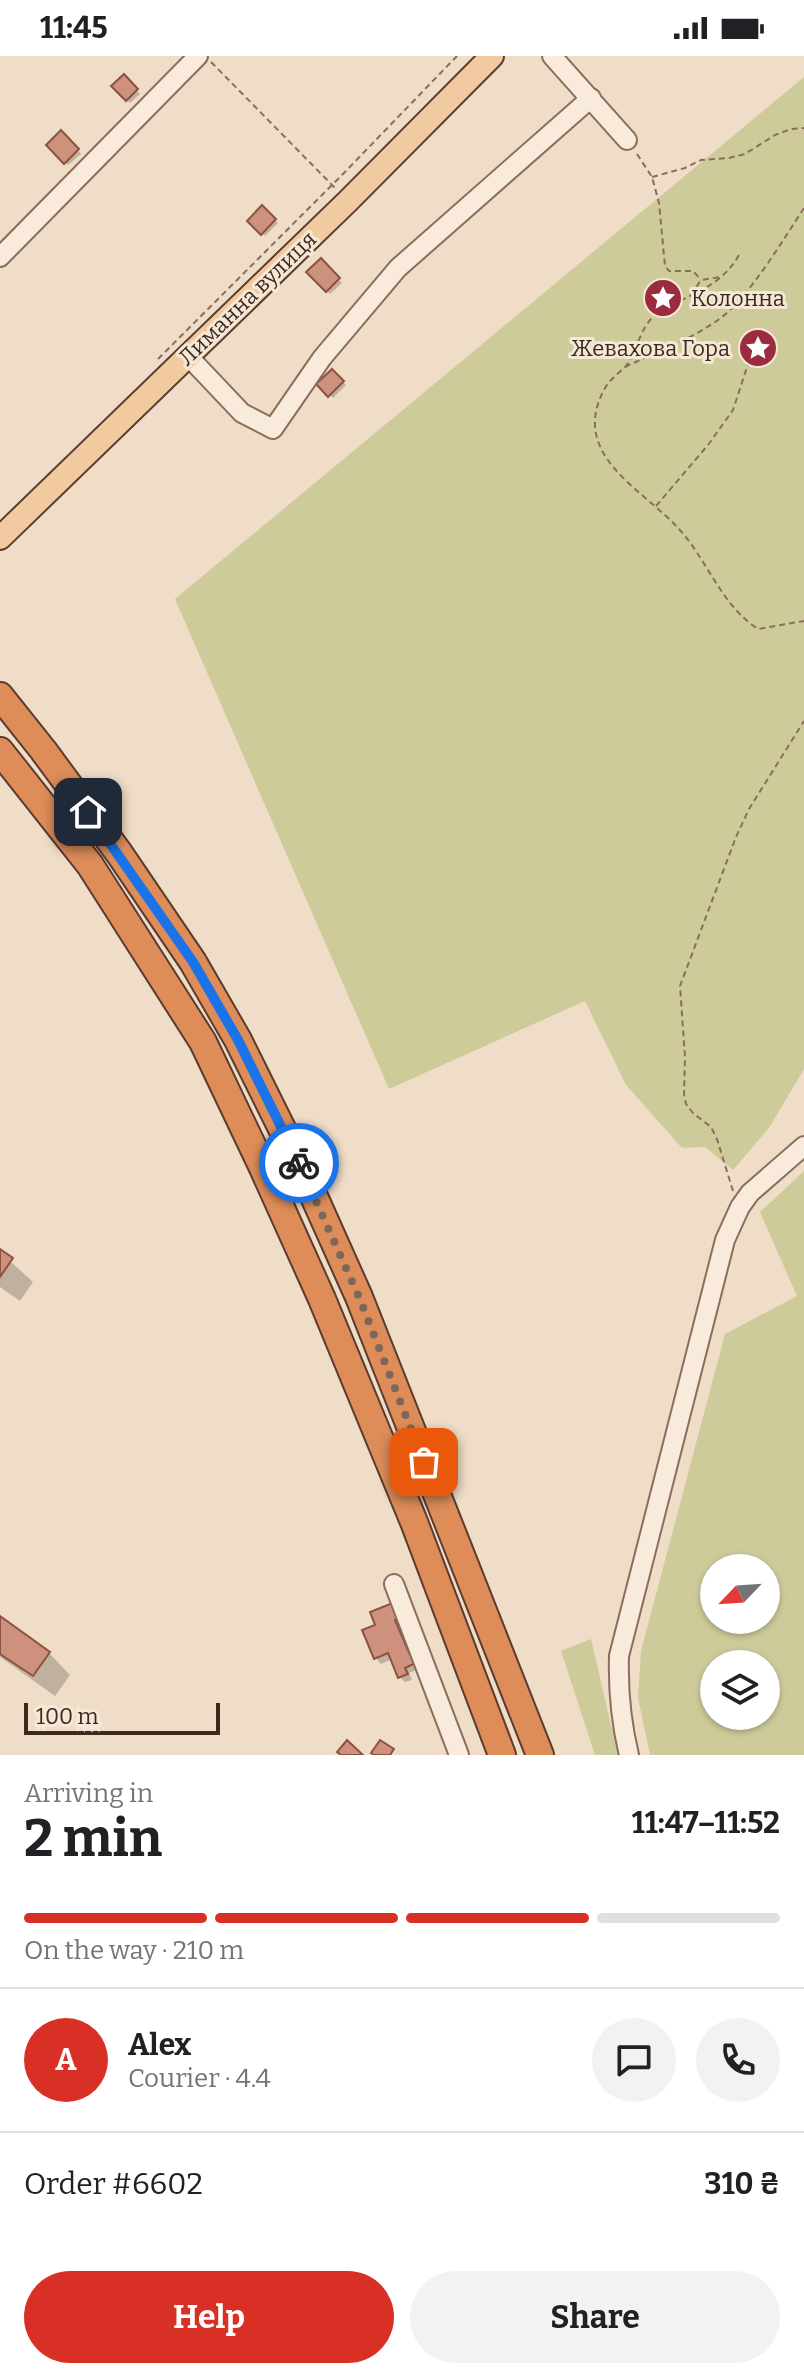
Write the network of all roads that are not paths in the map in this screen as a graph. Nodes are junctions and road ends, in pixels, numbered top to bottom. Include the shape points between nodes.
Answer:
1 (198, 56) edge
2 (492, 56) edge
3 (552, 56) edge
4 (591, 98) junction
5 (627, 140) road end
6 (0, 257) edge
7 (188, 356) junction
8 (0, 538) edge
9 (0, 696) edge
10 (0, 751) edge
11 (804, 1146) edge
12 (394, 1584) dead end
13 (459, 1755) edge
14 (502, 1755) edge
15 (540, 1755) edge
16 (629, 1755) edge

1 - 6 street
2 - 7 main road, Лиманна вулиця via 340,193
3 - 4 street
4 - 5 street
4 - 7 street via 398,268 322,358 273,429 242,413
7 - 8 main road, Лиманна вулиця
9 - 15 highway via 119,853 238,1040 359,1297
10 - 14 highway via 90,865 203,1042 322,1299
11 - 16 street via 761,1182 740,1207 725,1240 619,1656
12 - 13 street

